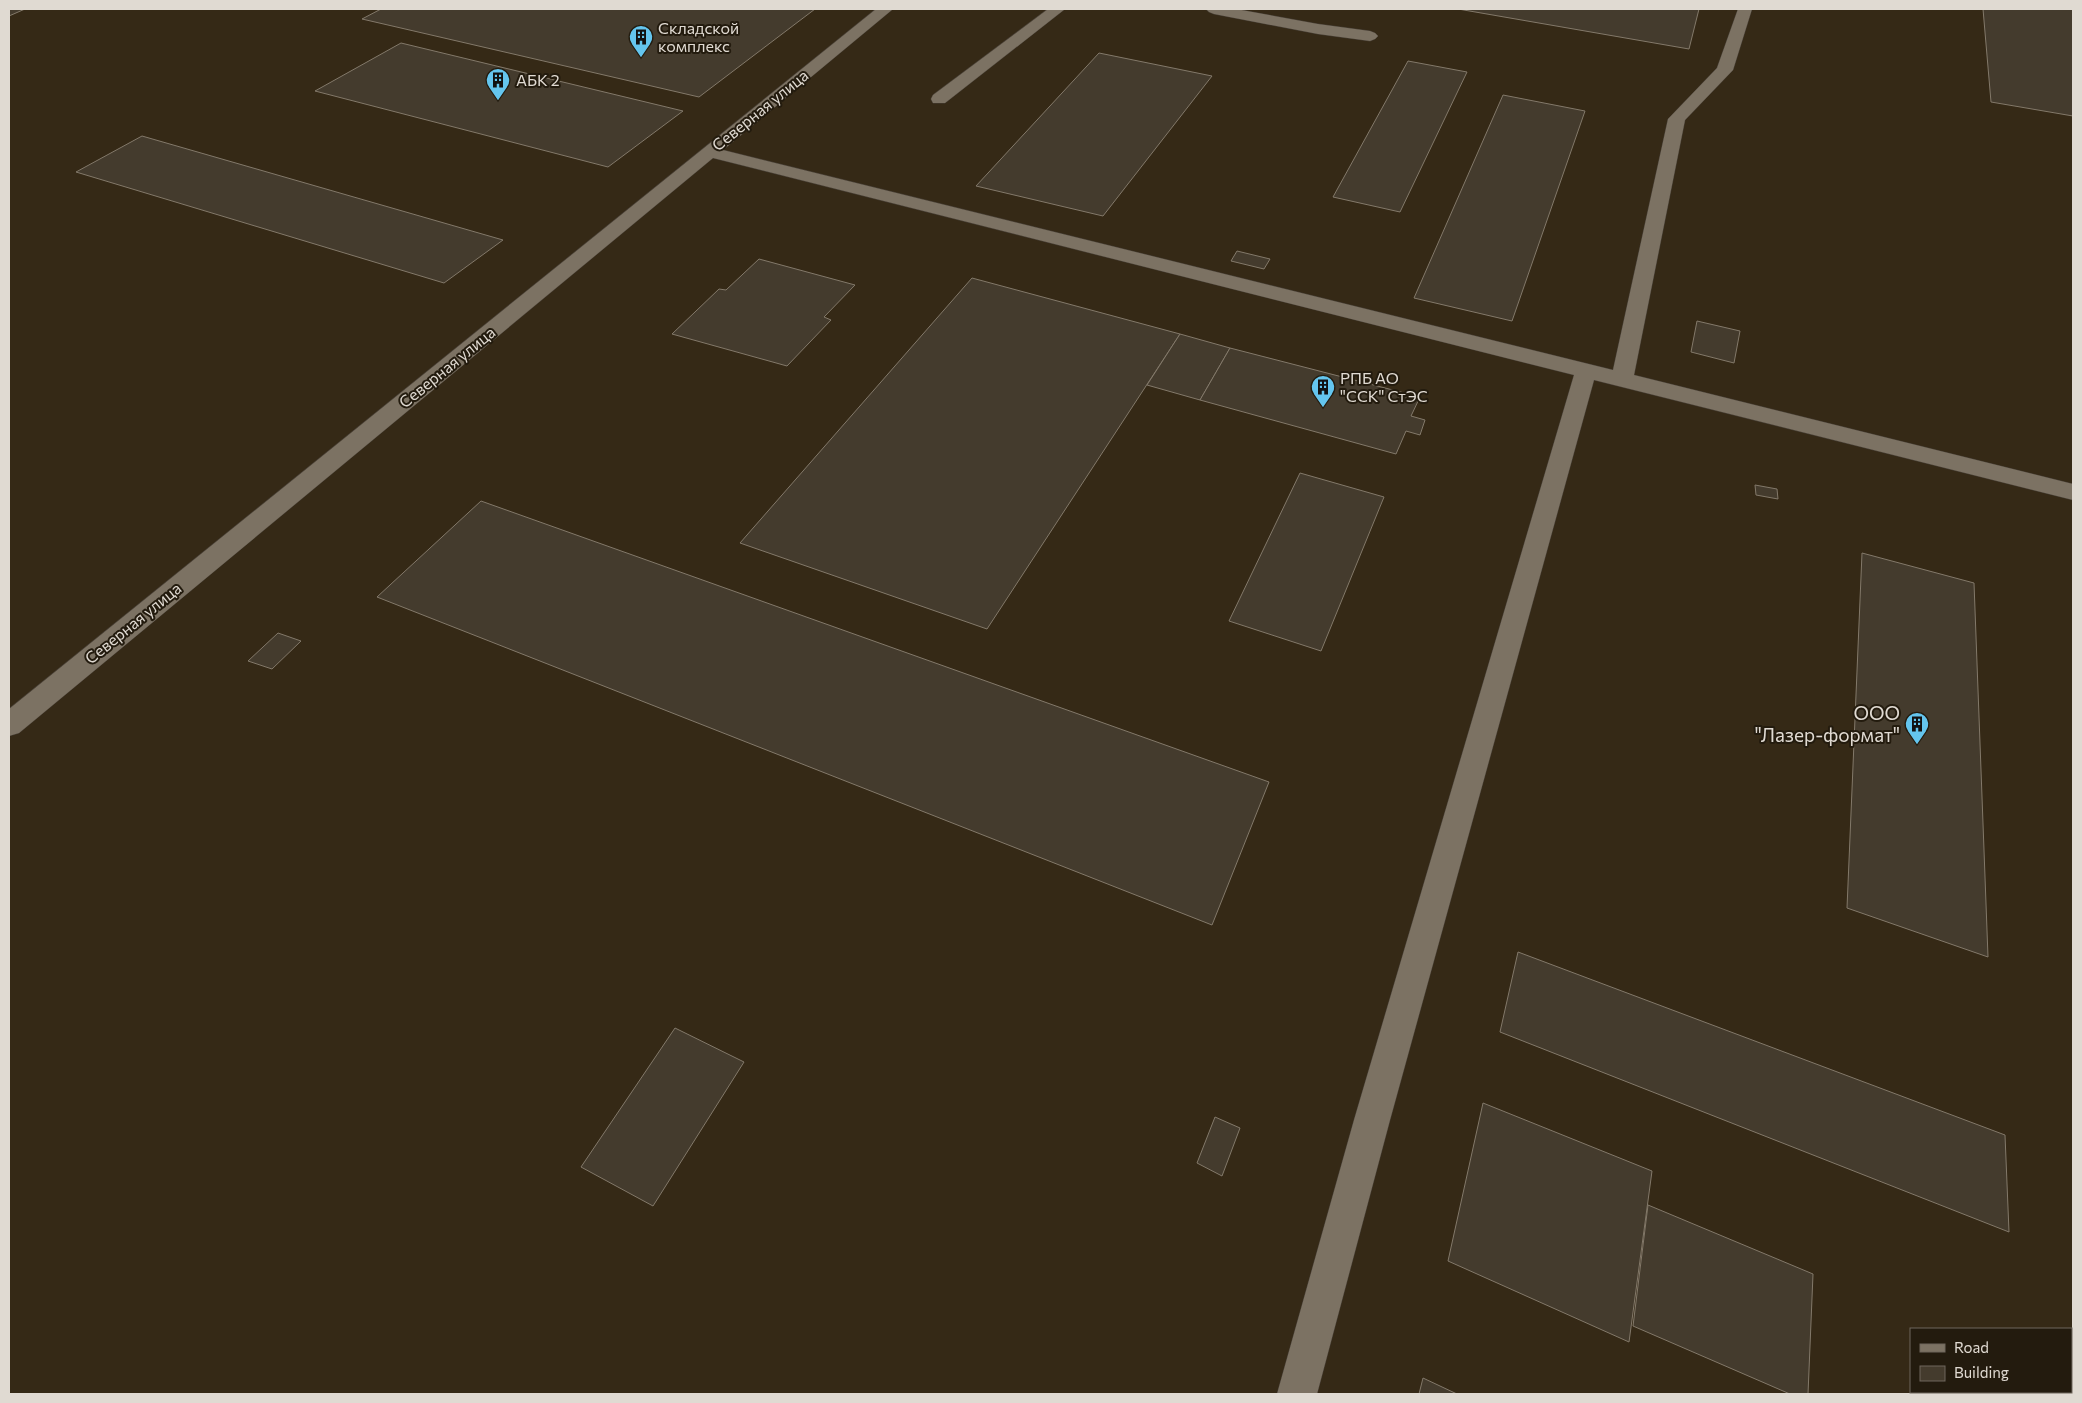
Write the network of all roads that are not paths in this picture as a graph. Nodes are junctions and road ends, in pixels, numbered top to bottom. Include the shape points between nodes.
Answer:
1 (885, 9) edge
2 (1057, 9) edge
3 (1214, 9) edge
4 (1745, 9) edge
5 (1370, 36) dead end
6 (939, 99) dead end
7 (709, 152) junction
8 (1586, 369) junction
9 (1622, 379) junction
10 (2073, 492) edge
11 (9, 725) edge
12 (1297, 1394) edge

1 - 7 street, Северная улица
2 - 6 street
3 - 5 street via 1318,30
4 - 9 street via 1725,70 1677,120
7 - 8 street
7 - 11 street, Северная улица
8 - 9 street
8 - 12 street
9 - 10 street

